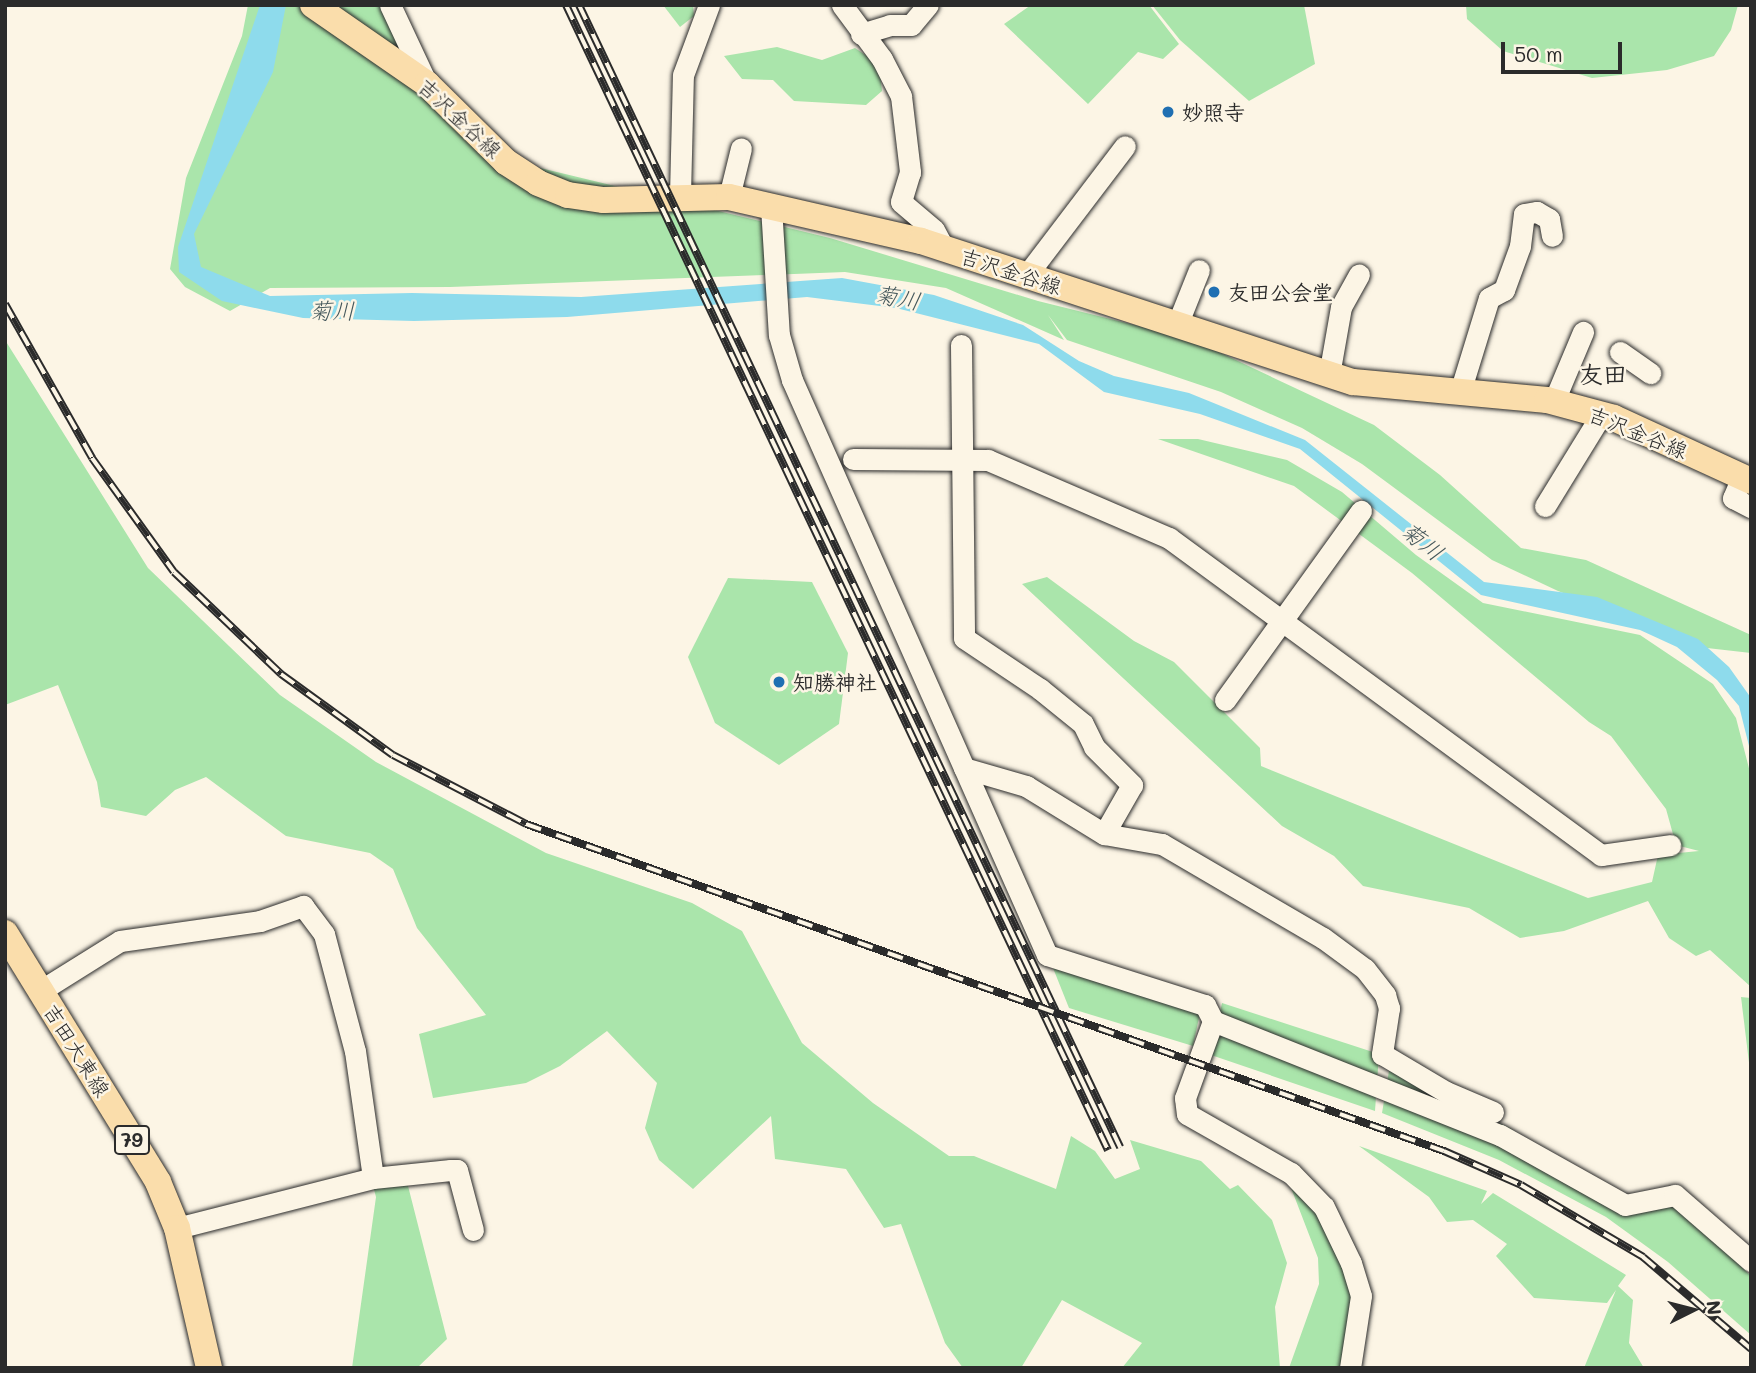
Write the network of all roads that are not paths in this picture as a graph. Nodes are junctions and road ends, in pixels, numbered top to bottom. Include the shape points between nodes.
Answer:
1 (313, 5) edge
2 (390, 5) edge
3 (709, 5) edge
4 (842, 5) edge
5 (928, 5) edge
6 (861, 34) junction
7 (427, 84) junction
8 (1125, 146) dead end
9 (741, 148) dead end
10 (680, 195) junction
11 (729, 197) junction
12 (771, 206) junction
13 (1552, 236) dead end
14 (944, 249) junction
15 (1199, 270) dead end
16 (1359, 275) dead end
17 (1026, 276) junction
18 (1177, 325) junction
19 (1583, 332) dead end
20 (961, 345) dead end
21 (1620, 352) dead end
22 (1650, 373) dead end
23 (1329, 374) junction
24 (1460, 392) junction
25 (1554, 401) junction
26 (1601, 415) junction
27 (853, 459) dead end
28 (962, 460) junction
29 (1746, 479) edge
30 (1545, 506) dead end
31 (1751, 507) edge
32 (1361, 512) dead end
33 (1284, 619) junction
34 (1225, 700) dead end
35 (964, 768) junction
36 (1104, 834) junction
37 (1670, 845) dead end
38 (5, 933) edge
39 (40, 991) junction
40 (1213, 1021) junction
41 (1493, 1112) dead end
42 (373, 1178) junction
43 (177, 1228) junction
44 (473, 1230) dead end
45 (1751, 1261) edge
46 (209, 1368) edge
47 (1350, 1368) edge

1 - 7 main road, 吉沢金谷線
2 - 7 street
3 - 10 street via 684,75
4 - 6 street
5 - 6 street via 911,25 890,24
6 - 14 street via 882,59 901,96 910,172 901,202 934,230
7 - 10 main road, 吉沢金谷線 via 506,162 538,183 568,195 604,200
8 - 17 street
9 - 11 street
10 - 11 main road, 吉沢金谷線
11 - 12 main road, 吉沢金谷線
12 - 14 main road, 吉沢金谷線
12 - 35 street via 779,335 792,380
13 - 24 street via 1549,219 1537,212 1524,214 1516,257 1504,290 1489,298
14 - 17 main road, 吉沢金谷線
15 - 18 street
16 - 23 street via 1341,307
17 - 18 main road, 吉沢金谷線
18 - 23 main road, 吉沢金谷線
19 - 25 street
20 - 28 street
21 - 22 street
23 - 24 main road, 吉沢金谷線 via 1353,382
24 - 25 main road, 吉沢金谷線
25 - 26 main road, 吉沢金谷線
26 - 29 main road, 吉沢金谷線
26 - 30 street
27 - 28 street
28 - 33 street via 988,460 1014,469 1170,538
28 - 36 street via 964,638 1041,689 1083,724 1094,747 1132,785
29 - 31 street via 1733,498
32 - 33 street
33 - 34 street
33 - 37 street via 1601,855
35 - 36 street via 1026,786
35 - 40 street via 1047,955 1205,1005
36 - 41 street via 1162,844 1323,938 1365,969 1385,995 1390,1008 1382,1054 1446,1092
38 - 39 main road, 吉田大東線 / 79
39 - 42 street via 120,941 260,921 303,906 324,934 355,1051
39 - 43 main road, 吉田大東線 / 79 via 158,1182
40 - 45 street via 1500,1135 1625,1205 1675,1195
40 - 47 street via 1185,1098 1187,1114 1291,1173 1324,1207 1351,1263 1360,1296
42 - 43 street
42 - 44 street via 457,1170
43 - 46 main road, 吉田大東線 / 79

